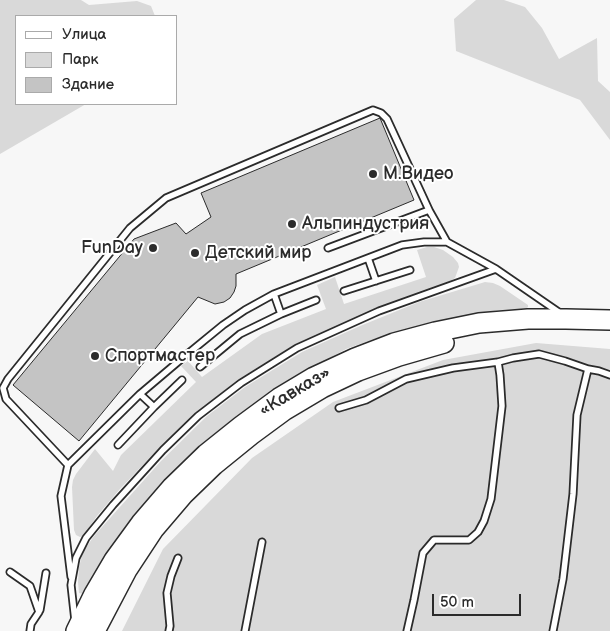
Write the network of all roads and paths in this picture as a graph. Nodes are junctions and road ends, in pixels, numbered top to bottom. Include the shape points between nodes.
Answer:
1 (429, 210) junction
2 (447, 242) junction
3 (328, 248) dead end
4 (368, 258) junction
5 (410, 270) dead end
6 (496, 270) junction
7 (376, 281) junction
8 (344, 291) dead end
9 (274, 294) junction
10 (316, 300) dead end
11 (281, 314) junction
12 (610, 314) edge
13 (610, 320) edge
14 (610, 331) edge
15 (498, 362) junction
16 (200, 367) dead end
17 (588, 369) junction
18 (610, 375) edge
19 (182, 380) dead end
20 (140, 394) junction
21 (154, 408) junction
22 (339, 408) dead end
23 (118, 445) dead end
24 (68, 465) junction
25 (262, 542) dead end
26 (178, 558) dead end
27 (10, 572) dead end
28 (46, 573) dead end
29 (71, 585) junction
30 (39, 612) junction
31 (30, 631) edge
32 (76, 631) edge
33 (95, 631) edge
34 (169, 631) edge
35 (245, 631) edge
36 (407, 631) edge
37 (553, 631) edge

1 - 2 lane
1 - 3 lane
1 - 24 lane via 387,119 373,110 166,198 130,228 3,388 6,399
2 - 4 lane via 402,245
2 - 6 lane
4 - 7 lane
4 - 9 lane
5 - 7 lane
6 - 12 lane via 560,313
6 - 29 lane via 379,311 297,348 241,382 198,416 113,505 86,538 76,558
7 - 8 lane
9 - 11 lane
9 - 20 lane via 223,325
10 - 11 lane
11 - 16 lane via 240,334
13 - 32 main road, «Кавказ» via 479,322 394,343 314,377 241,426 172,487 114,560
14 - 33 main road, «Кавказ» via 532,329 484,334 439,344 358,371 292,405 222,459 154,529 127,570
15 - 17 lane via 539,354
15 - 22 lane via 406,379 366,400
15 - 36 lane via 502,406 491,498 484,521 469,540 434,540 423,553
17 - 18 lane
17 - 37 lane via 577,414 572,503
19 - 21 lane
20 - 21 lane
20 - 24 lane
21 - 23 lane
24 - 29 lane via 61,496
25 - 35 lane
26 - 34 lane via 167,593
27 - 30 lane via 30,586
28 - 30 lane
29 - 32 lane
30 - 31 lane

